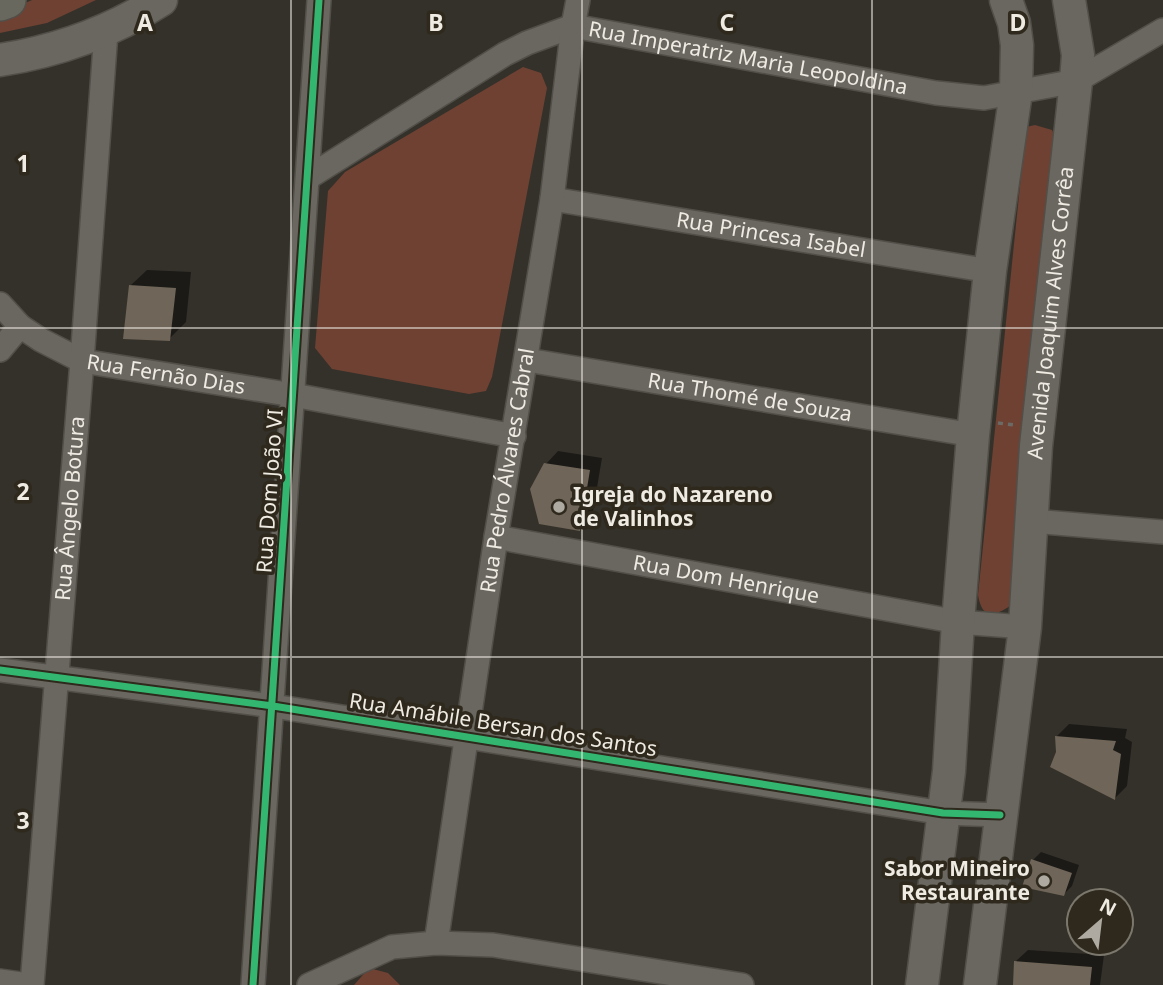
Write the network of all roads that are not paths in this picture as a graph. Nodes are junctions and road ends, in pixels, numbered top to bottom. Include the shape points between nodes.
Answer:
1 (8, 0) edge
2 (161, 0) edge
3 (319, 0) edge
4 (578, 0) edge
5 (1006, 0) edge
6 (1069, 0) edge
7 (0, 3) edge
8 (573, 26) junction
9 (1163, 30) edge
10 (106, 32) junction
11 (0, 60) edge
12 (1076, 81) junction
13 (1016, 92) junction
14 (309, 177) junction
15 (552, 199) junction
16 (990, 271) junction
17 (0, 304) edge
18 (20, 326) junction
19 (0, 349) edge
20 (527, 360) junction
21 (82, 361) junction
22 (293, 395) junction
23 (974, 428) junction
24 (514, 436) junction
25 (1032, 521) junction
26 (1163, 532) edge
27 (496, 537) junction
28 (958, 622) junction
29 (1025, 627) junction
30 (0, 670) edge
31 (55, 676) junction
32 (273, 706) junction
33 (466, 736) junction
34 (943, 813) junction
35 (1000, 815) junction
36 (436, 943) junction
37 (0, 981) edge
38 (30, 985) edge
39 (253, 985) edge
40 (309, 985) edge
41 (742, 985) edge
42 (922, 985) edge
43 (980, 985) edge

1 - 7 main road
2 - 10 main road
3 - 14 street, Rua Dom João VI
4 - 8 street, Rua Pedro Álvares Cabral
5 - 13 main road via 1017,45
6 - 12 main road, Avenida Joaquim Alves Corrêa via 1079,55
8 - 13 street, Rua Imperatriz Maria Leopoldina via 936,93 984,98
8 - 14 street, Rua Imperatriz Maria Leopoldina via 505,54
8 - 15 street, Rua Pedro Álvares Cabral
9 - 12 street, Rua Imperatriz Maria Leopoldina
10 - 11 main road via 34,55
10 - 21 street, Rua Ângelo Botura
12 - 13 street, Rua Imperatriz Maria Leopoldina
12 - 25 main road, Avenida Joaquim Alves Corrêa
13 - 16 main road
14 - 22 street, Rua Dom João VI
15 - 16 street, Rua Princesa Isabel
15 - 20 street, Rua Pedro Álvares Cabral
16 - 23 main road
17 - 18 street, Rua Fernão Dias
18 - 19 street
18 - 21 street, Rua Fernão Dias
20 - 23 street, Rua Thomé de Souza
20 - 24 street, Rua Pedro Álvares Cabral
21 - 22 street, Rua Fernão Dias
21 - 31 street, Rua Ângelo Botura
22 - 24 street, Rua Fernão Dias
22 - 32 street, Rua Dom João VI
23 - 28 main road
24 - 27 street, Rua Pedro Álvares Cabral
25 - 26 street
25 - 29 main road, Avenida Joaquim Alves Corrêa
27 - 28 street, Rua Dom Henrique
27 - 33 street, Rua Pedro Álvares Cabral
28 - 29 street
28 - 34 main road
29 - 35 main road, Avenida Joaquim Alves Corrêa
30 - 31 street, Rua Amábile Bersan dos Santos
31 - 32 street, Rua Amábile Bersan dos Santos
31 - 38 street, Rua Ângelo Botura
32 - 33 street, Rua Amábile Bersan dos Santos
32 - 39 street, Rua Dom João VI
33 - 34 street, Rua Amábile Bersan dos Santos
33 - 36 street, Rua Pedro Álvares Cabral
34 - 35 street, Rua Amábile Bersan dos Santos
34 - 42 main road
35 - 43 main road, Avenida Joaquim Alves Corrêa
36 - 40 street via 393,947
36 - 41 street via 493,945
37 - 38 street

